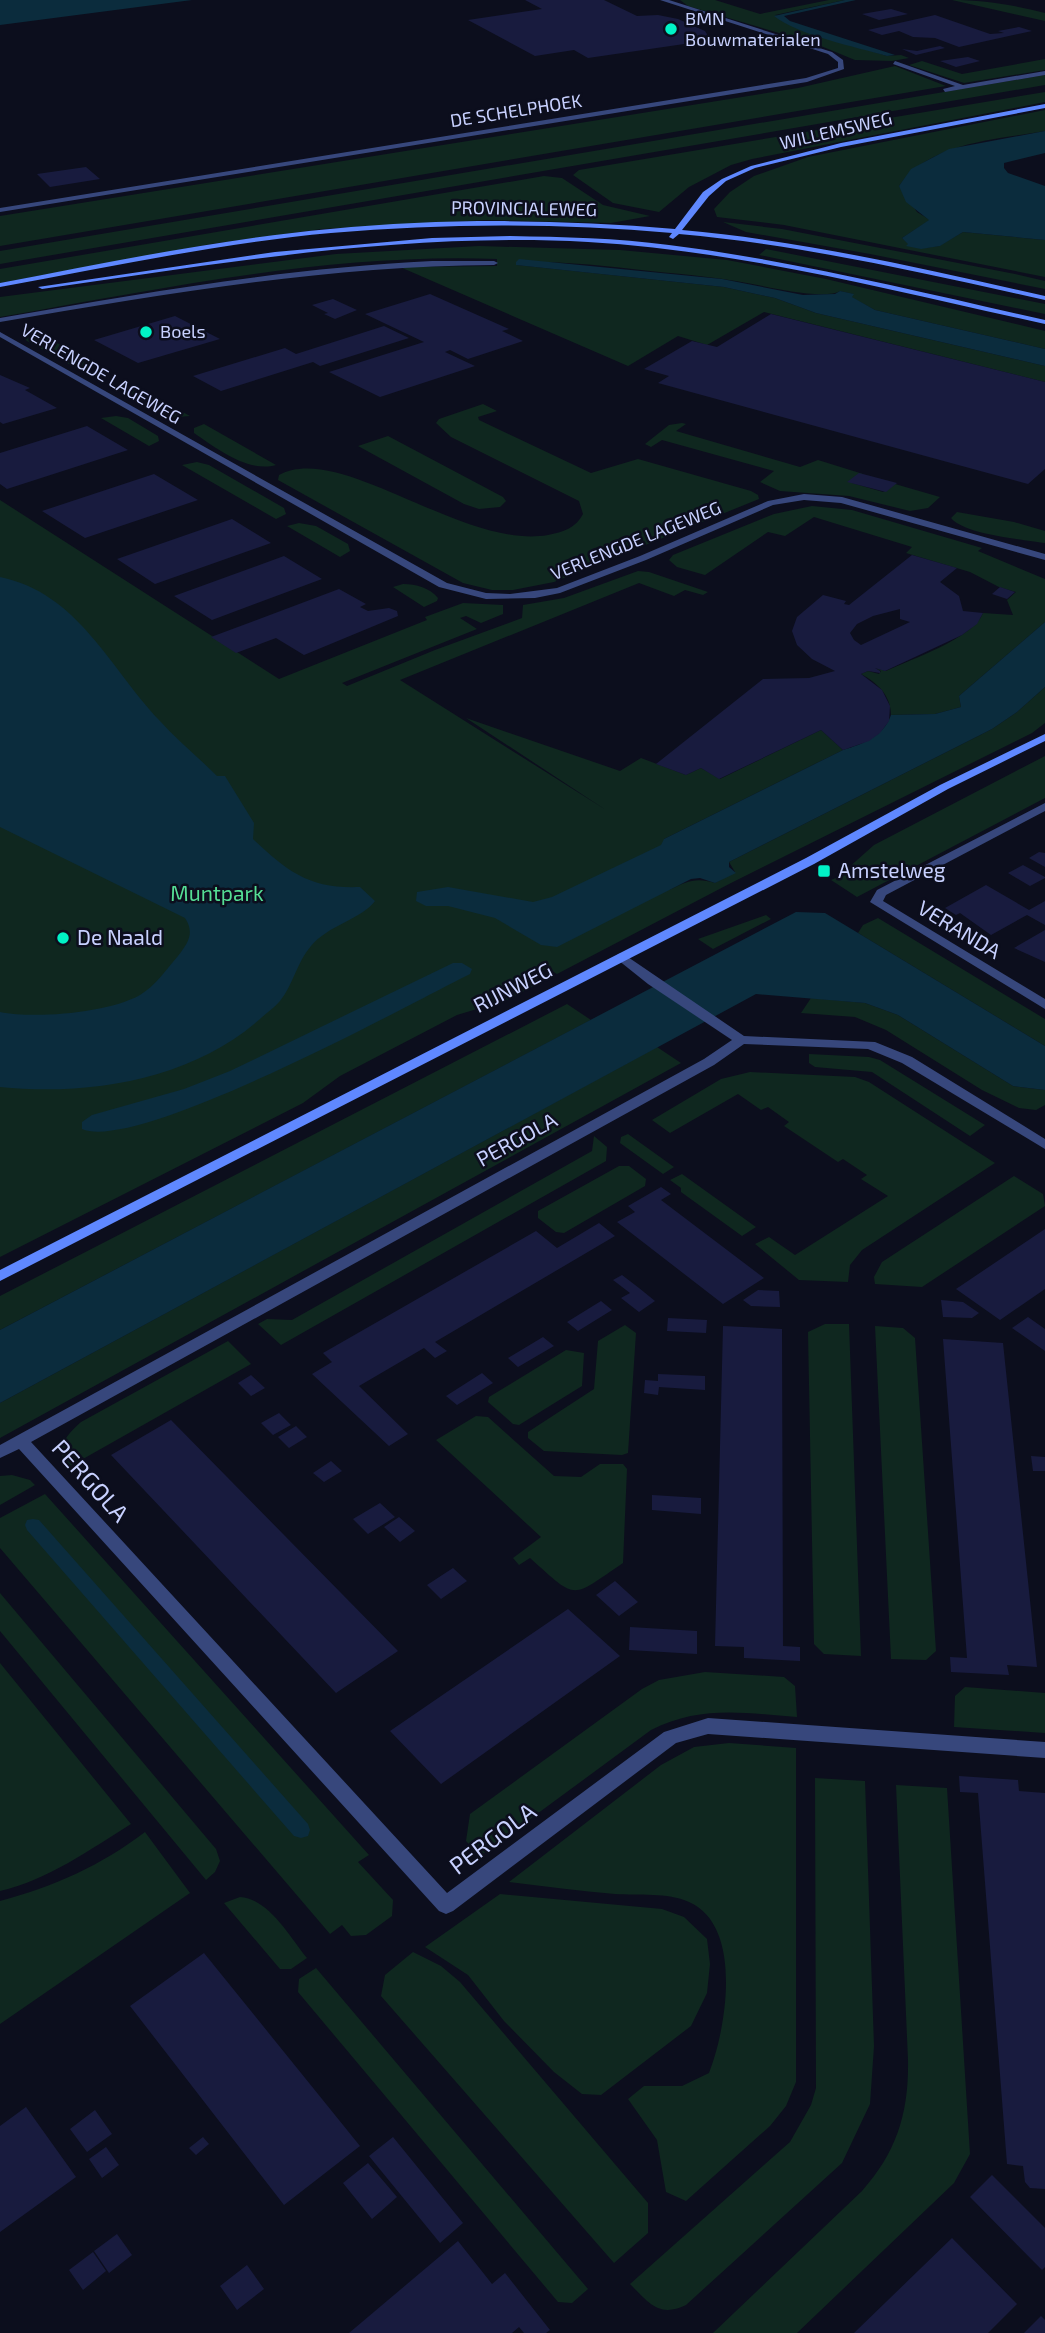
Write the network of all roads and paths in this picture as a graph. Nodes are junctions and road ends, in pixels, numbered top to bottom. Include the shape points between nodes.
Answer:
1 (663, 0) edge
2 (895, 63) dead end
3 (1045, 73) edge
4 (962, 87) junction
5 (945, 90) dead end
6 (1045, 106) edge
7 (0, 210) edge
8 (677, 232) junction
9 (666, 247) junction
10 (494, 263) dead end
11 (0, 285) edge
12 (0, 293) edge
13 (1045, 298) edge
14 (0, 320) edge
15 (1045, 322) edge
16 (0, 334) edge
17 (1045, 557) edge
18 (1045, 737) edge
19 (1045, 806) edge
20 (622, 957) junction
21 (1045, 1005) edge
22 (741, 1040) junction
23 (1042, 1141) edge
24 (0, 1276) edge
25 (20, 1440) junction
26 (0, 1452) edge
27 (1045, 1750) edge

1 - 7 street, DE SCHELPHOEK via 830,53 841,61 841,69 807,80
2 - 4 street
3 - 4 street
4 - 5 street
6 - 8 main road, WILLEMSWEG via 841,145 753,167 706,194
8 - 9 main road, WILLEMSWEG
8 - 11 main road, PROVINCIALEWEG via 543,224 378,226 222,244
8 - 13 main road, PROVINCIALEWEG via 886,262
9 - 12 main road, PROVINCIALEWEG via 506,239 414,241 247,257
9 - 15 main road, PROVINCIALEWEG via 777,264
10 - 14 street, VERLENGDE LAGEWEG via 389,264 284,274
16 - 17 street, VERLENGDE LAGEWEG via 443,585 468,592 510,597 560,590 771,503 804,497 842,500
18 - 20 main road, RIJNWEG
19 - 21 street, VERANDA via 881,893 876,902
20 - 22 street
20 - 24 main road, RIJNWEG
22 - 23 street via 870,1045 907,1060
22 - 25 street, PERGOLA via 709,1062
25 - 26 street, PERGOLA
25 - 27 street, PERGOLA via 446,1905 670,1737 689,1730 708,1726

